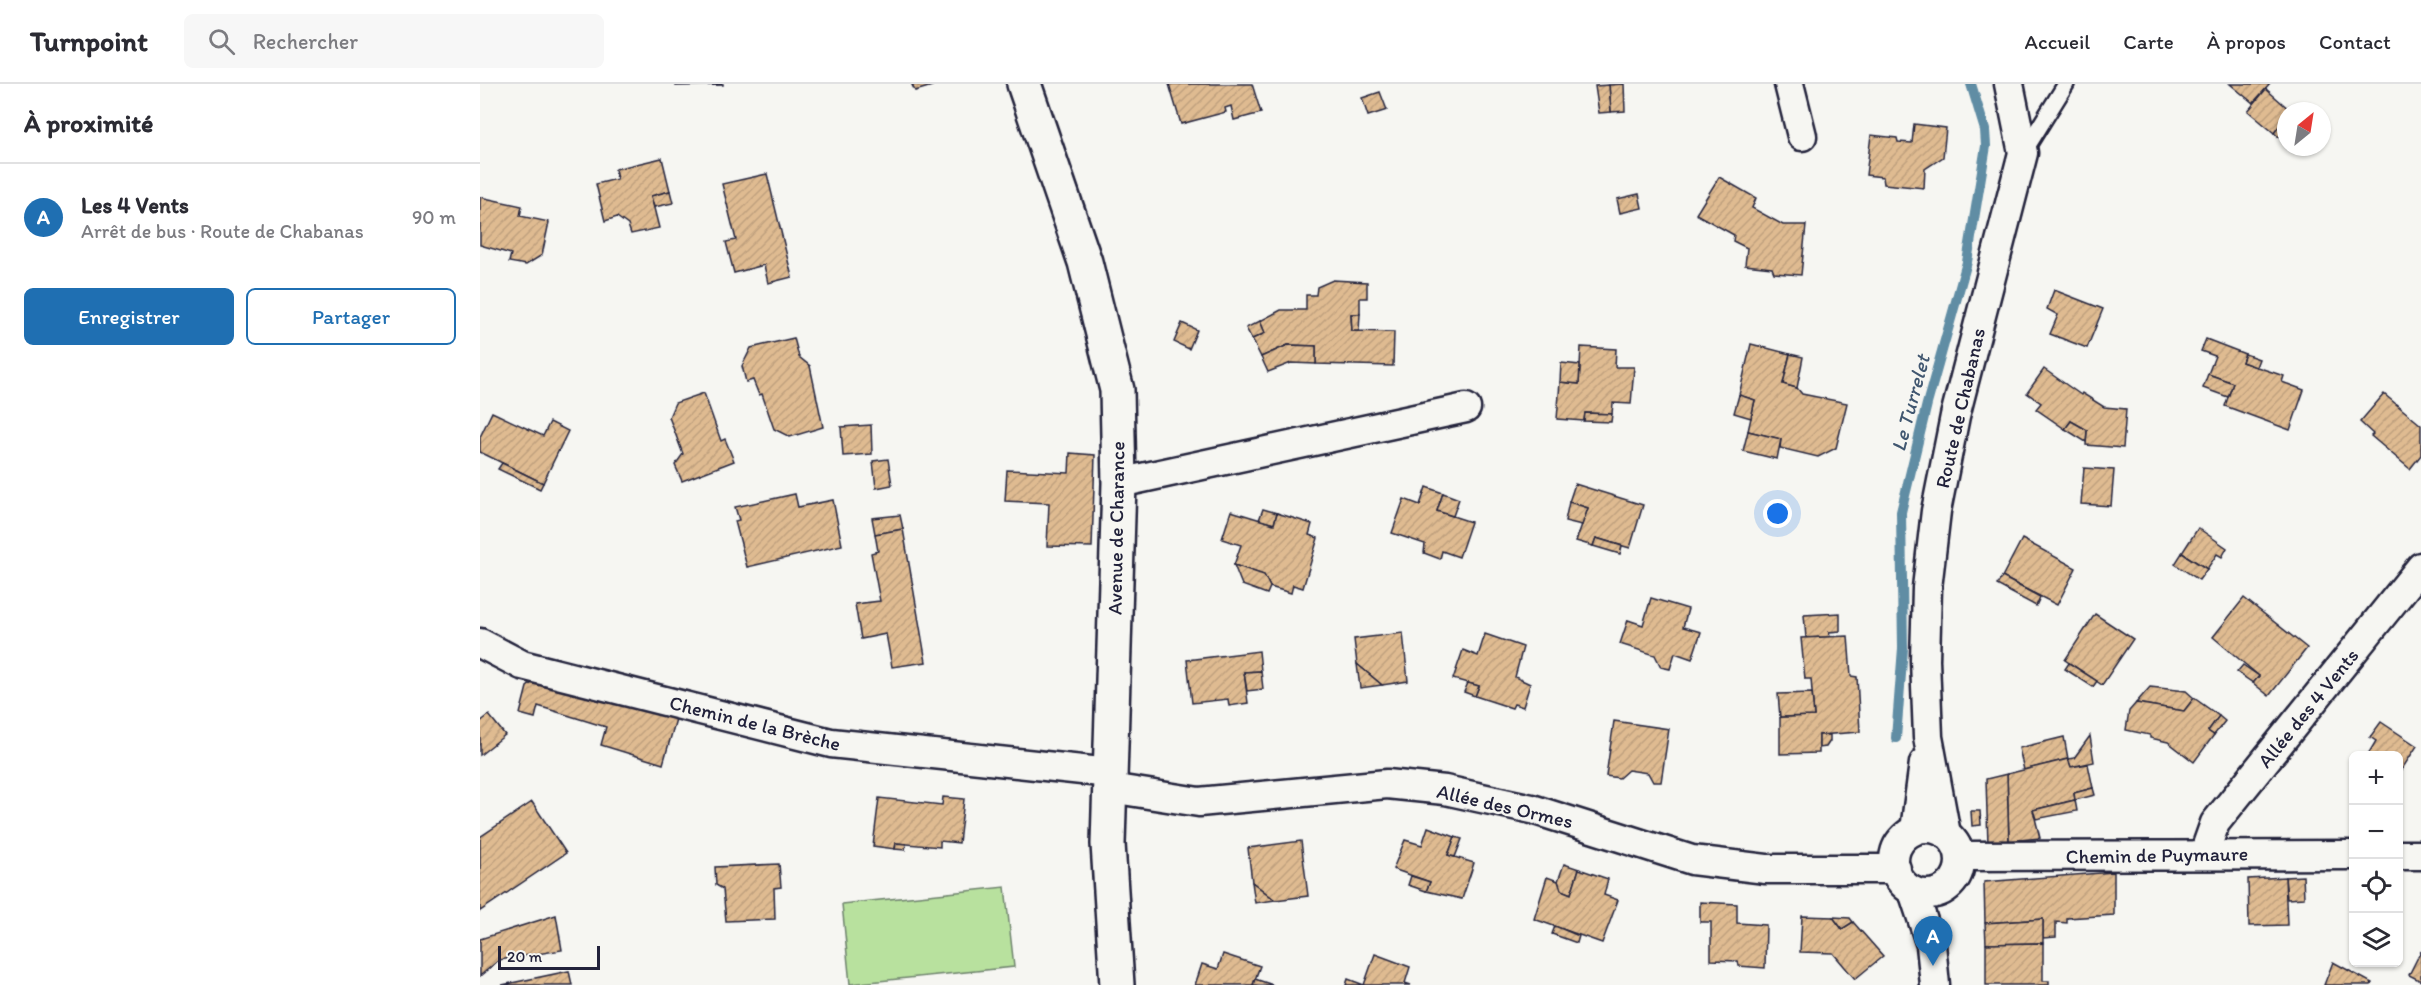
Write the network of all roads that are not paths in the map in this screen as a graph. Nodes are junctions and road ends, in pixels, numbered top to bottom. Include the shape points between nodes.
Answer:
1 (1024, 84) edge
2 (1789, 84) edge
3 (2010, 84) edge
4 (2067, 84) edge
5 (1802, 136) dead end
6 (2023, 153) junction
7 (1466, 408) dead end
8 (1119, 483) junction
9 (2421, 567) edge
10 (480, 643) edge
11 (1928, 737) junction
12 (1110, 781) junction
13 (1915, 830) junction
14 (1953, 845) junction
15 (2204, 854) junction
16 (2349, 855) edge
17 (2403, 855) edge
18 (2421, 855) edge
19 (1896, 869) junction
20 (1945, 890) junction
21 (1913, 891) junction
22 (1931, 945) junction
23 (1117, 985) edge
24 (1935, 985) edge

1 - 8 street, Avenue de Charance via 1086,262 1117,390
2 - 5 street
3 - 6 street, Route de Chabanas
4 - 6 lane
6 - 11 street, Route de Chabanas via 1955,416 1936,511 1927,588
7 - 8 street
8 - 12 street, Avenue de Charance
9 - 15 street, Allée des 4 Vents via 2216,823
10 - 12 street, Chemin de la Brèche via 522,664 810,739
11 - 13 street, Route de Chabanas
11 - 14 street, Route de Chabanas
12 - 19 street, Allée des Ormes via 1199,802 1387,784 1422,787 1532,808 1692,860 1766,869
12 - 23 street, Avenue de Charance via 1108,844
13 - 14 street via 1926,828
13 - 19 street via 1898,844
14 - 15 street, Chemin de Puymaure
14 - 20 street via 1959,873
15 - 16 street, Chemin de Puymaure
17 - 18 street
19 - 21 street via 1904,885
20 - 21 street via 1924,894
20 - 22 street
21 - 22 street
22 - 24 street

